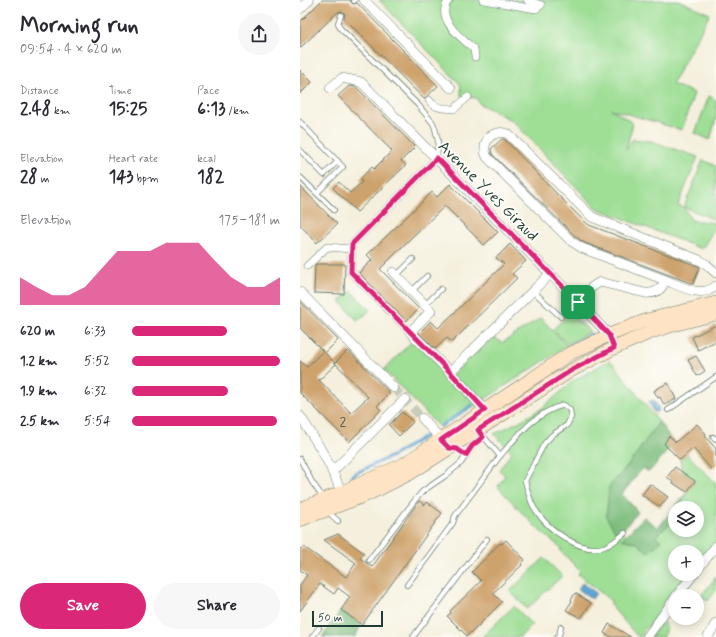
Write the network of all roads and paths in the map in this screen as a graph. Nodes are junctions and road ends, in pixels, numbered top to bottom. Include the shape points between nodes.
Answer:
1 (309, 0) edge
2 (364, 0) edge
3 (449, 0) edge
4 (483, 0) edge
5 (527, 0) edge
6 (300, 9) edge
7 (341, 15) dead end
8 (475, 57) dead end
9 (330, 88) dead end
10 (451, 88) dead end
11 (468, 97) dead end
12 (429, 100) dead end
13 (300, 122) edge
14 (300, 150) edge
15 (437, 158) junction
16 (338, 161) junction
17 (300, 177) edge
18 (317, 193) junction
19 (334, 210) dead end
20 (352, 249) junction
21 (413, 259) dead end
22 (307, 266) dead end
23 (716, 273) edge
24 (394, 274) joint
25 (550, 274) junction
26 (427, 276) dead end
27 (665, 280) junction
28 (716, 286) edge
29 (442, 289) dead end
30 (412, 291) junction
31 (533, 291) junction
32 (300, 292) edge
33 (578, 302) junction
34 (716, 302) edge
35 (425, 305) junction
36 (716, 314) edge
37 (561, 317) dead end
38 (410, 332) junction
39 (609, 335) junction
40 (614, 348) junction
41 (450, 372) junction
42 (716, 376) edge
43 (394, 388) tunnel mouth
44 (404, 399) dead end
45 (485, 410) junction
46 (668, 410) dead end
47 (300, 416) edge
48 (422, 418) tunnel mouth
49 (481, 433) junction
50 (445, 444) junction
51 (466, 455) junction
52 (500, 456) junction
53 (300, 459) edge
54 (332, 472) junction
55 (343, 498) junction
56 (327, 506) junction
57 (300, 509) edge
58 (300, 520) edge
59 (338, 521) dead end
60 (624, 534) dead end
61 (487, 539) dead end
62 (716, 546) edge
63 (369, 560) dead end
64 (704, 561) edge
65 (689, 581) edge
66 (407, 585) dead end
67 (682, 589) edge
68 (668, 608) edge
69 (716, 623) edge
70 (561, 627) dead end
71 (319, 628) dead end
72 (312, 637) edge
73 (413, 637) edge
74 (557, 637) edge
75 (647, 637) edge
76 (708, 637) edge

1 - 6 street
2 - 10 street
3 - 8 street via 445,10 447,22 474,49
4 - 5 street via 536,9 541,5
7 - 15 lane via 338,23 340,28 434,123 438,141
9 - 15 street, Avenue Yves Giraud via 342,78 361,82
11 - 12 street via 454,109 439,108
13 - 16 lane
14 - 16 lane via 324,175
15 - 20 street via 352,244
15 - 25 street, Avenue Yves Giraud
16 - 18 lane via 343,167
17 - 18 lane
18 - 19 lane
20 - 22 street via 326,247
20 - 38 street via 351,272
21 - 24 lane
23 - 27 street via 699,260 592,216 508,134 499,133 487,139 484,146 486,156 571,241 582,248
24 - 30 street
25 - 31 street
25 - 33 street, Avenue Yves Giraud
26 - 30 lane
27 - 28 street via 700,292
27 - 33 street via 663,286 651,293 600,282 592,286
29 - 35 lane
30 - 35 street
31 - 37 lane
31 - 41 street
32 - 43 street
33 - 39 street, Avenue Yves Giraud
34 - 39 main road via 647,320
35 - 38 street via 431,311
36 - 40 main road via 651,332
38 - 41 street
39 - 40 street, Avenue Yves Giraud
39 - 45 main road via 569,354
40 - 49 main road via 572,370
41 - 45 street
42 - 46 lane
44 - 54 street
45 - 50 main road
47 - 54 street
48 - 50 street
49 - 50 main road
49 - 51 lane
49 - 52 lane
50 - 51 lane
50 - 55 main road
51 - 63 lane via 461,463 423,491
52 - 60 lane via 532,422 545,412 564,405 570,410 571,417 567,425 544,444 525,481 536,511 560,535 579,545 603,547 615,542
52 - 66 lane
53 - 56 lane
54 - 55 street
55 - 56 main road
56 - 57 main road
56 - 58 main road
56 - 59 lane
61 - 73 lane
62 - 64 street
65 - 67 street
68 - 75 street
69 - 76 street
70 - 74 lane
71 - 72 lane

